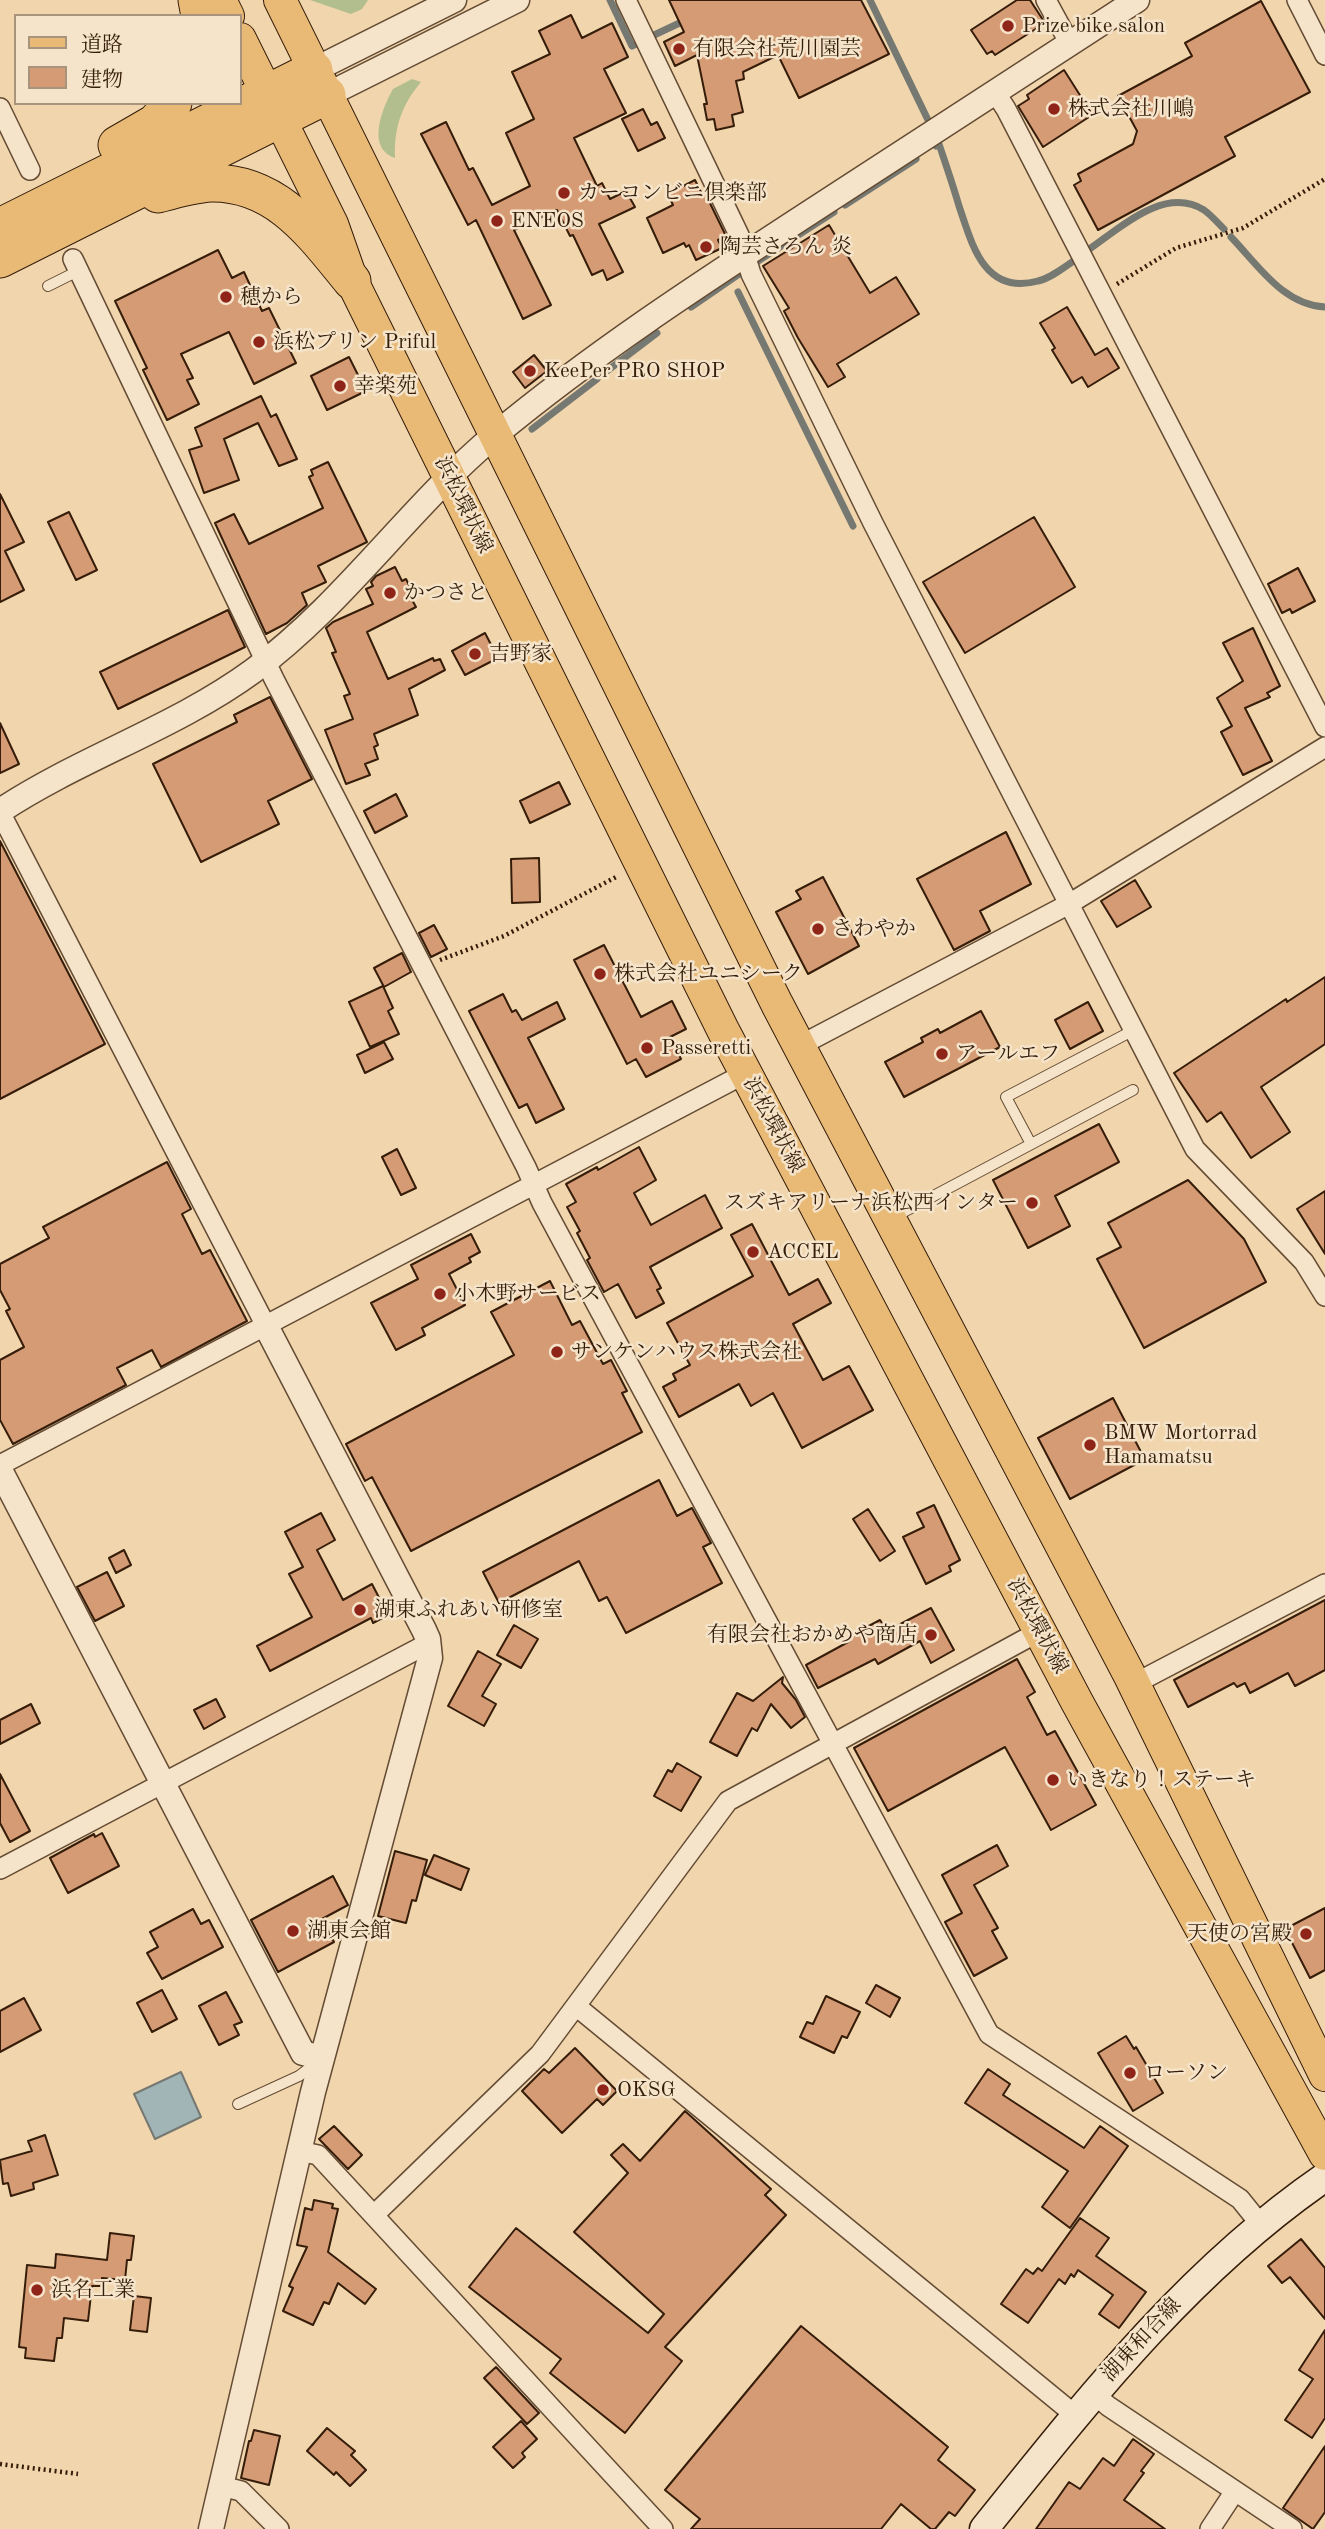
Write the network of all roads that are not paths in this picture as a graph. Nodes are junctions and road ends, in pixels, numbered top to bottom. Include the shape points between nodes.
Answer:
1 (279, 0) edge
2 (454, 0) edge
3 (517, 0) edge
4 (626, 0) edge
5 (1046, 0) edge
6 (1137, 0) edge
7 (1297, 0) edge
8 (242, 43) edge
9 (1070, 44) junction
10 (1325, 55) edge
11 (320, 83) junction
12 (995, 92) junction
13 (171, 105) edge
14 (274, 106) junction
15 (0, 108) edge
16 (30, 170) dead end
17 (0, 204) edge
18 (100, 209) junction
19 (0, 227) edge
20 (745, 254) junction
21 (0, 259) edge
22 (76, 265) joint
23 (352, 281) junction
24 (48, 286) dead end
25 (495, 435) junction
26 (449, 477) junction
27 (266, 661) junction
28 (1325, 727) edge
29 (1325, 747) edge
30 (0, 811) edge
31 (1069, 904) junction
32 (1134, 1030) junction
33 (799, 1046) junction
34 (746, 1073) junction
35 (1133, 1090) dead end
36 (1031, 1144) junction
37 (534, 1185) junction
38 (890, 1219) junction
39 (1325, 1296) edge
40 (266, 1326) junction
41 (0, 1468) edge
42 (1325, 1584) edge
43 (1040, 1632) junction
44 (429, 1643) junction
45 (1134, 1684) junction
46 (833, 1744) junction
47 (163, 1783) junction
48 (0, 1869) edge
49 (576, 2006) junction
50 (322, 2058) junction
51 (1325, 2075) edge
52 (238, 2104) dead end
53 (299, 2151) junction
54 (1325, 2154) edge
55 (1325, 2177) edge
56 (374, 2216) junction
57 (1261, 2225) junction
58 (1093, 2393) junction
59 (1075, 2415) junction
60 (221, 2486) junction
61 (1235, 2491) junction
62 (211, 2529) edge
63 (279, 2529) edge
64 (663, 2529) edge
65 (984, 2529) edge
66 (1210, 2529) edge
67 (1292, 2529) edge

1 - 11 main road
2 - 11 street
3 - 11 street
4 - 20 street
5 - 9 street
6 - 9 street
7 - 10 street
8 - 14 main road, 浜松環状線
9 - 12 street
11 - 14 highway
11 - 25 main road
12 - 20 street
12 - 28 street
13 - 17 highway via 138,135
14 - 18 highway
14 - 19 highway
14 - 23 main road, 浜松環状線 via 332,224
15 - 16 street
18 - 21 highway
18 - 23 highway via 200,185 255,190 293,213
20 - 25 street via 651,316
20 - 31 street via 873,523
22 - 24 lane
22 - 27 street
23 - 26 main road, 浜松環状線
25 - 26 street
25 - 33 main road
26 - 27 street
26 - 34 main road, 浜松環状線
27 - 30 street via 211,698
27 - 37 street
29 - 31 street
30 - 40 street
31 - 32 street
31 - 33 street
32 - 36 lane via 1006,1097
32 - 39 street via 1195,1149 1304,1262
33 - 38 main road
34 - 37 street
34 - 43 main road, 浜松環状線
35 - 36 lane
36 - 38 lane
37 - 40 street
37 - 46 street
38 - 45 main road
40 - 41 street
40 - 44 street
41 - 47 street
42 - 45 street
43 - 46 street
43 - 54 main road, 浜松環状線
44 - 47 street
44 - 50 street via 428,1667
45 - 51 main road
46 - 49 street via 728,1801
46 - 57 street via 989,2035 1240,2200
47 - 48 street
47 - 50 street via 303,2053
49 - 56 street via 540,2054
49 - 59 street
50 - 52 lane via 299,2076
50 - 53 street
53 - 56 street via 318,2155
53 - 60 street
55 - 57 main road, 湖東和合線
56 - 64 street
57 - 58 main road, 湖東和合線 via 1170,2309
58 - 59 main road, 湖東和合線
58 - 61 street
59 - 65 main road, 湖東和合線
60 - 62 street
60 - 63 street via 241,2491
61 - 66 street
61 - 67 street

